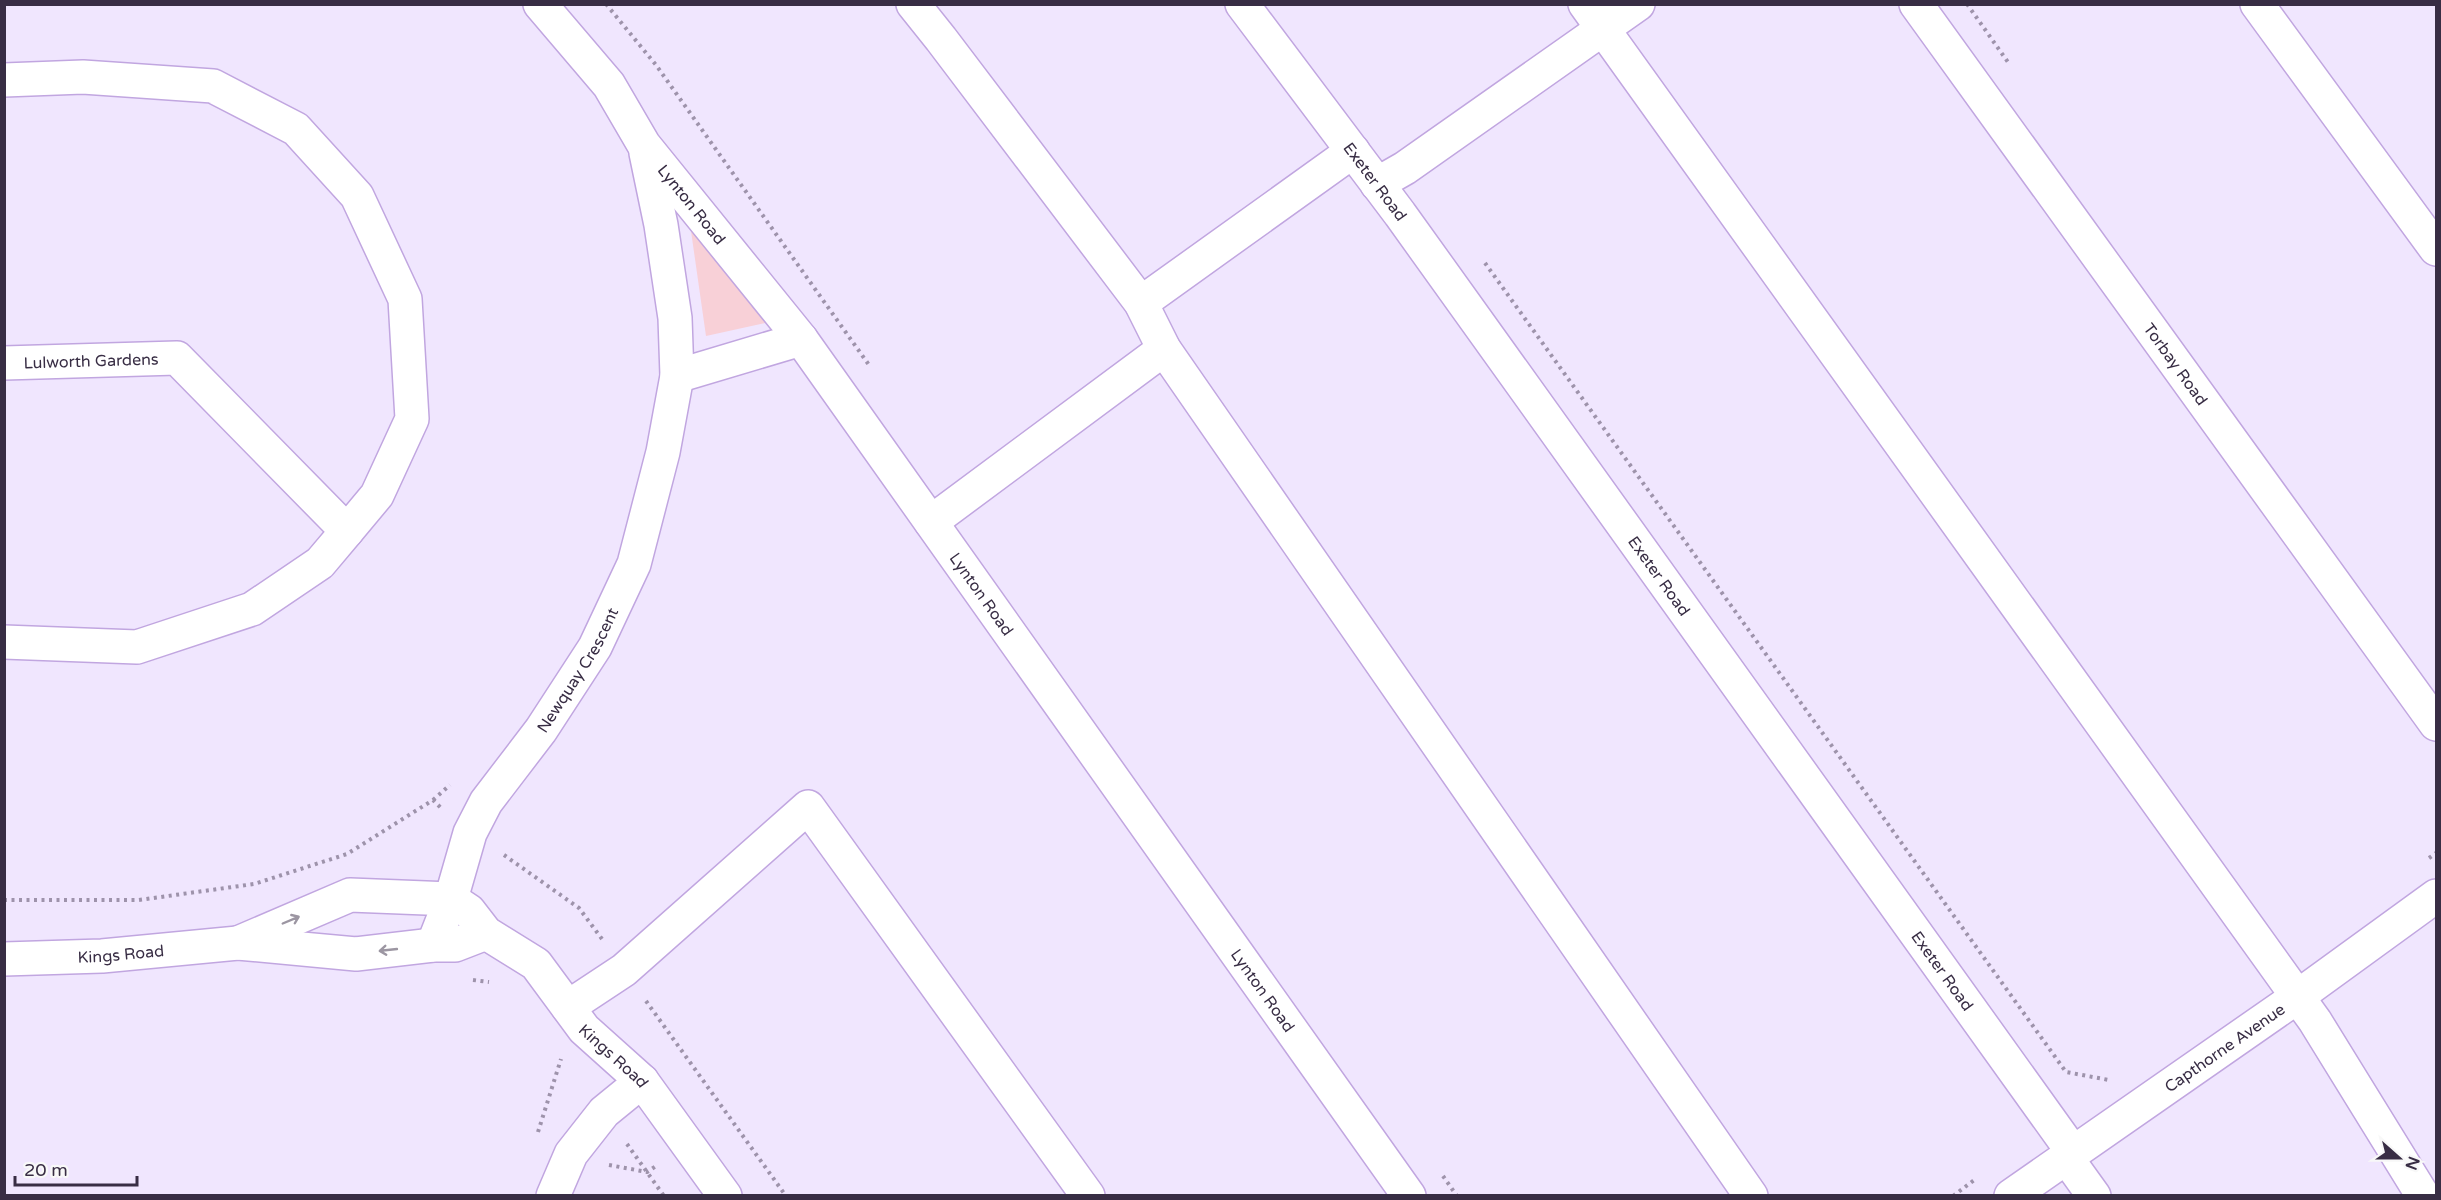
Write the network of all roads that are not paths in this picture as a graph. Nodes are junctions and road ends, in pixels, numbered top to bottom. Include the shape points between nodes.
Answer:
1 (540, 4) edge
2 (913, 4) edge
3 (1242, 4) edge
4 (1638, 4) edge
5 (1916, 4) edge
6 (2257, 4) edge
7 (1594, 17) edge
8 (4, 80) edge
9 (644, 145) junction
10 (1353, 151) junction
11 (1377, 184) junction
12 (2436, 249) edge
13 (1141, 303) junction
14 (801, 339) junction
15 (1164, 349) junction
16 (4, 363) edge
17 (677, 376) junction
18 (931, 522) junction
19 (347, 531) junction
20 (4, 642) edge
21 (2436, 724) edge
22 (2436, 896) edge
23 (451, 899) junction
24 (486, 933) junction
25 (237, 943) junction
26 (433, 945) junction
27 (4, 958) edge
28 (2297, 998) junction
29 (568, 1007) junction
30 (642, 1081) junction
31 (2069, 1154) junction
32 (553, 1196) edge
33 (725, 1196) edge
34 (1088, 1196) edge
35 (1409, 1196) edge
36 (1751, 1196) edge
37 (2011, 1196) edge
38 (2094, 1196) edge
39 (2423, 1196) edge

1 - 9 street, Lynton Road via 609,85
2 - 13 street
3 - 10 street, Exeter Road
4 - 7 street
5 - 21 street, Torbay Road
6 - 12 street
7 - 11 street via 1405,168
7 - 28 street
8 - 19 street via 84,77 213,86 296,129 357,196 405,298 412,419 376,495
9 - 14 street, Lynton Road
9 - 17 street, Newquay Crescent via 673,306
10 - 11 street, Exeter Road
10 - 13 street
11 - 31 street, Exeter Road
13 - 15 street
14 - 17 street
14 - 18 street, Lynton Road
15 - 18 street
15 - 36 street
16 - 19 street, Lulworth Gardens via 177,358
17 - 23 street, Newquay Crescent via 663,452 634,564 595,646 541,730 486,802 470,833
18 - 35 street, Lynton Road
19 - 20 street via 320,563 252,609 137,647
22 - 28 street, Capthorne Avenue
23 - 24 street, Kings Road via 469,912
25 -> 23 street, Kings Road via 350,895
23 - 26 street, Newquay Crescent
24 - 26 street, Kings Road via 455,945
24 - 29 street, Kings Road via 536,964
26 -> 25 street, Kings Road via 356,954
25 - 27 street, Kings Road via 102,956
28 - 31 street, Capthorne Avenue
28 - 39 street
29 - 30 street, Kings Road via 584,1029
29 - 34 street via 624,970 808,807
30 - 32 street via 604,1112 571,1154
30 - 33 street, Kings Road
31 - 37 street, Capthorne Avenue
31 - 38 street, Exeter Road

